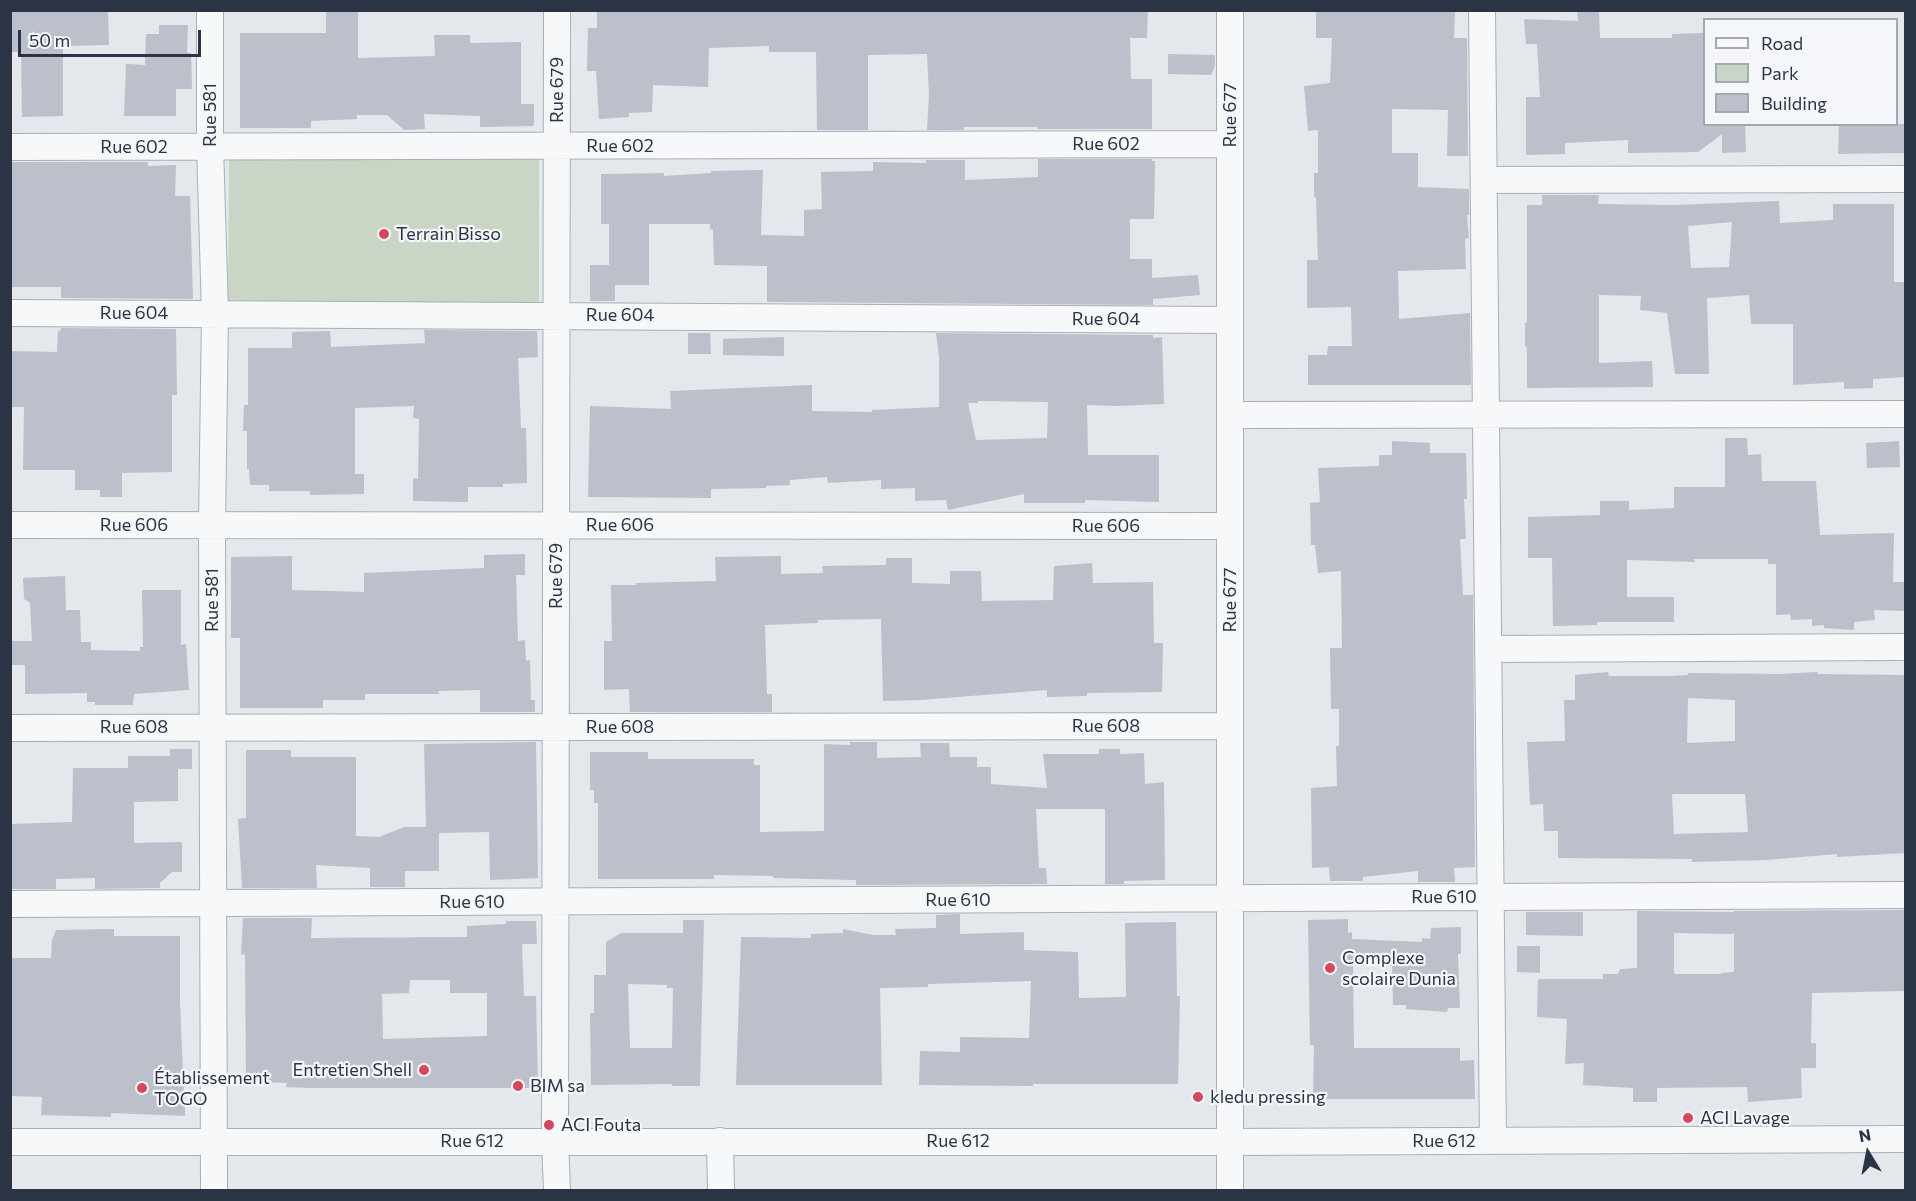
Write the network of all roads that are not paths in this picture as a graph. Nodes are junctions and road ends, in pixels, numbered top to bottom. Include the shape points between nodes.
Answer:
1 (210, 10) edge
2 (557, 10) edge
3 (1230, 10) edge
4 (1482, 10) edge
5 (1230, 144) junction
6 (210, 146) junction
7 (557, 146) junction
8 (10, 147) edge
9 (1905, 179) edge
10 (1484, 180) junction
11 (10, 313) edge
12 (215, 313) junction
13 (556, 315) junction
14 (1230, 320) junction
15 (1905, 414) edge
16 (1230, 415) junction
17 (1486, 415) junction
18 (10, 525) edge
19 (212, 525) junction
20 (556, 525) junction
21 (1230, 526) junction
22 (1905, 648) edge
23 (1488, 649) junction
24 (1230, 726) junction
25 (212, 727) junction
26 (556, 727) junction
27 (10, 728) edge
28 (1905, 895) edge
29 (1491, 897) junction
30 (1230, 899) junction
31 (555, 901) junction
32 (213, 903) junction
33 (10, 904) edge
34 (1905, 1139) edge
35 (214, 1141) junction
36 (555, 1141) junction
37 (720, 1141) junction
38 (1493, 1141) junction
39 (10, 1142) edge
40 (1230, 1142) junction
41 (214, 1191) edge
42 (557, 1191) edge
43 (721, 1191) edge
44 (1230, 1191) edge

1 - 6 street, Rue 581
2 - 7 street, Rue 679
3 - 5 street, Rue 677
4 - 10 street
5 - 7 street, Rue 602
5 - 14 street, Rue 677
6 - 7 street, Rue 602
6 - 8 street, Rue 602
6 - 12 street, Rue 581
7 - 13 street, Rue 679
9 - 10 street
10 - 17 street
11 - 12 street, Rue 604
12 - 13 street, Rue 604
12 - 19 street, Rue 581
13 - 14 street, Rue 604
13 - 20 street, Rue 679
14 - 16 street, Rue 677
15 - 17 street
16 - 17 street
16 - 21 street, Rue 677
17 - 23 street
18 - 19 street, Rue 606
19 - 20 street, Rue 606
19 - 25 street, Rue 581
20 - 21 street, Rue 606
20 - 26 street, Rue 679
21 - 24 street, Rue 677
22 - 23 street
23 - 29 street
24 - 26 street, Rue 608
24 - 30 street, Rue 677
25 - 26 street, Rue 608
25 - 27 street, Rue 608
25 - 32 street, Rue 581
26 - 31 street, Rue 679
28 - 29 street, Rue 610
29 - 30 street, Rue 610
29 - 38 street
30 - 31 street, Rue 610
30 - 40 street, Rue 677
31 - 32 street, Rue 610
31 - 36 street, Rue 679
32 - 33 street, Rue 610
32 - 35 street, Rue 581
34 - 38 street, Rue 612
35 - 36 street, Rue 612
35 - 39 street, Rue 612
35 - 41 street, Rue 581
36 - 37 street, Rue 612
36 - 42 street, Rue 679
37 - 40 street, Rue 612
37 - 43 street
38 - 40 street, Rue 612
40 - 44 street, Rue 677

